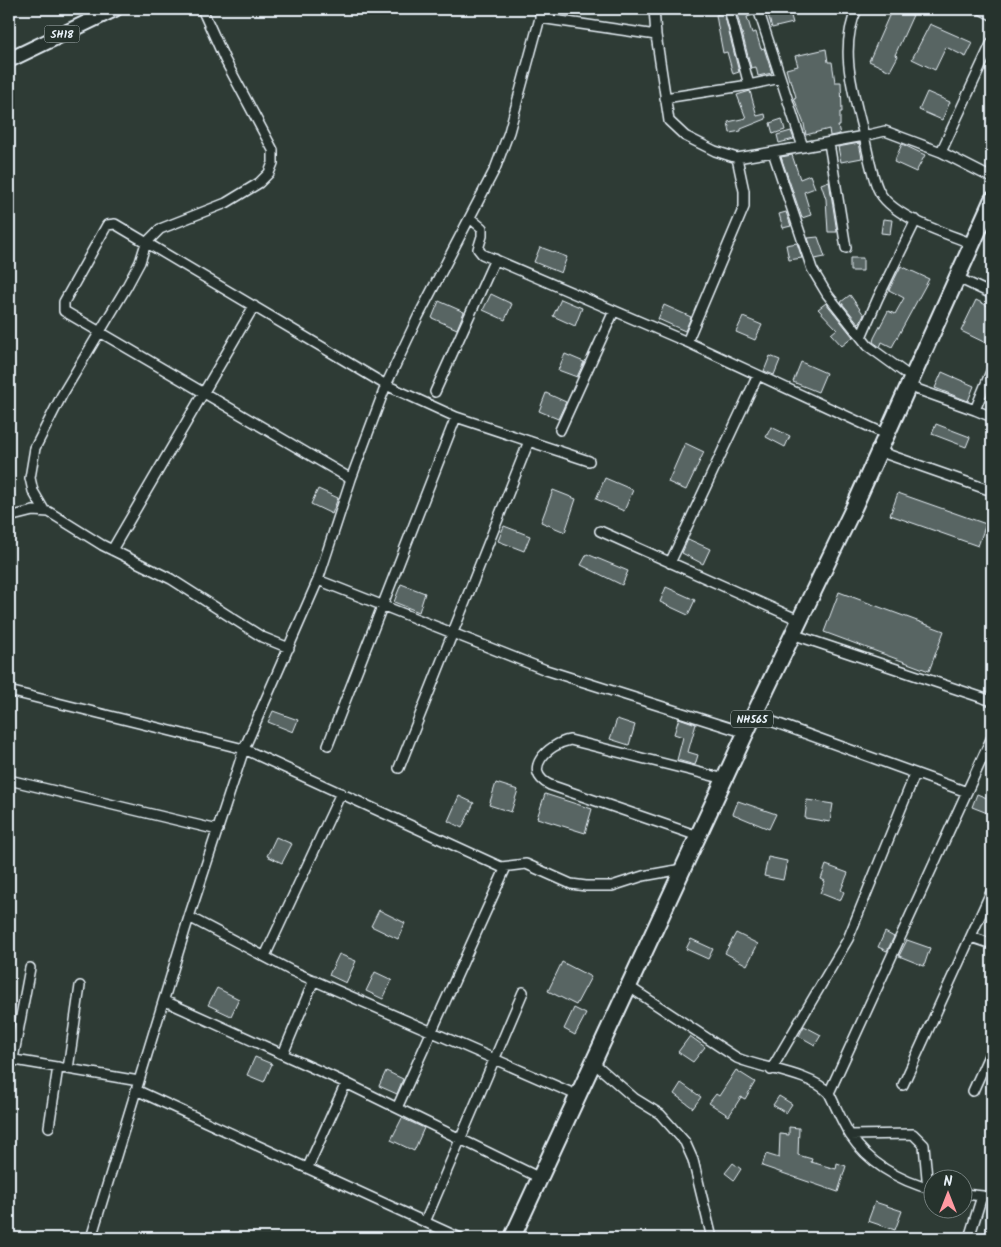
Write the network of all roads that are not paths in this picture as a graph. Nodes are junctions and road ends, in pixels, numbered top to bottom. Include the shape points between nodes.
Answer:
1 (116, 9) edge
2 (202, 9) edge
3 (654, 9) edge
4 (729, 9) edge
5 (758, 9) edge
6 (857, 9) edge
7 (980, 9) edge
8 (540, 13) edge
9 (992, 14) edge
10 (656, 35) junction
11 (992, 42) edge
12 (9, 60) edge
13 (780, 78) junction
14 (748, 85) junction
15 (665, 98) junction
16 (864, 136) junction
17 (829, 143) junction
18 (803, 147) junction
19 (773, 152) junction
20 (941, 152) junction
21 (737, 158) junction
22 (992, 178) edge
23 (992, 200) edge
24 (470, 218) junction
25 (916, 220) junction
26 (146, 243) junction
27 (973, 244) junction
28 (846, 248) dead end
29 (495, 260) junction
30 (958, 278) junction
31 (992, 294) edge
32 (254, 306) junction
33 (614, 311) junction
34 (99, 333) junction
35 (861, 337) junction
36 (687, 342) junction
37 (992, 369) edge
38 (758, 375) junction
39 (910, 382) junction
40 (386, 384) junction
41 (435, 392) dead end
42 (204, 394) junction
43 (974, 410) junction
44 (456, 416) junction
45 (992, 417) edge
46 (560, 430) dead end
47 (885, 434) junction
48 (529, 441) junction
49 (878, 451) junction
50 (589, 461) dead end
51 (350, 479) junction
52 (992, 491) edge
53 (44, 510) junction
54 (9, 517) edge
55 (600, 531) dead end
56 (112, 550) junction
57 (670, 563) junction
58 (318, 580) junction
59 (383, 606) junction
60 (795, 627) junction
61 (453, 633) junction
62 (289, 648) junction
63 (9, 691) edge
64 (992, 701) edge
65 (754, 715) junction
66 (746, 733) junction
67 (992, 737) edge
68 (328, 744) dead end
69 (244, 749) junction
70 (399, 768) dead end
71 (915, 774) junction
72 (724, 779) junction
73 (9, 780) edge
74 (967, 792) junction
75 (341, 793) junction
76 (218, 830) junction
77 (698, 836) junction
78 (506, 867) junction
79 (682, 869) junction
80 (992, 890) edge
81 (189, 917) junction
82 (971, 937) junction
83 (992, 944) edge
84 (265, 956) junction
85 (30, 968) dead end
86 (314, 980) junction
87 (80, 986) dead end
88 (628, 986) junction
89 (523, 992) dead end
90 (165, 1001) junction
91 (433, 1032) junction
92 (992, 1049) edge
93 (283, 1054) junction
94 (11, 1059) edge
95 (495, 1060) junction
96 (594, 1063) junction
97 (58, 1067) junction
98 (68, 1069) junction
99 (771, 1070) junction
100 (346, 1083) junction
101 (903, 1085) dead end
102 (138, 1086) junction
103 (973, 1091) dead end
104 (829, 1093) junction
105 (579, 1096) junction
106 (397, 1108) junction
107 (49, 1127) dead end
108 (850, 1135) junction
109 (460, 1139) junction
110 (308, 1168) junction
111 (928, 1170) edge
112 (540, 1178) junction
113 (924, 1188) edge
114 (974, 1194) edge
115 (989, 1195) edge
116 (425, 1222) junction
117 (91, 1238) edge
118 (460, 1238) edge
119 (512, 1238) edge
120 (712, 1238) edge
121 (970, 1238) edge

1 - 12 main road, SH18
2 - 26 street via 273,150 273,163 259,183 226,203 160,229
3 - 10 street
4 - 14 street
5 - 13 street
6 - 16 street via 848,34 847,53
7 - 9 street
8 - 10 street
8 - 24 street via 509,132 495,169
10 - 15 street
11 - 20 street
13 - 14 street
13 - 18 street
14 - 15 street
15 - 21 street via 669,121 685,136
16 - 17 street
16 - 20 street via 885,131
16 - 25 street via 884,199
17 - 18 street
17 - 28 street
18 - 19 street
19 - 21 street
19 - 35 street via 812,269
20 - 22 street
21 - 36 street via 744,207
23 - 27 highway, NH565
24 - 29 street via 483,231 478,245 480,252
24 - 40 street
25 - 27 street
25 - 35 street
26 - 32 street
26 - 34 street via 140,262
26 - 34 street via 115,224 107,225 64,302 67,314
27 - 30 highway, NH565
29 - 33 street
29 - 41 street
30 - 31 street
30 - 39 highway, NH565
32 - 40 street
32 - 42 street
33 - 36 street
33 - 46 street
34 - 42 street
34 - 53 street via 35,448 30,478
35 - 39 street
36 - 38 street
37 - 43 street
38 - 47 street
38 - 57 street
39 - 43 street
39 - 47 highway, NH565
40 - 44 street
40 - 51 street
42 - 51 street
42 - 56 street
43 - 45 street
44 - 48 street
44 - 59 street
47 - 49 highway, NH565
48 - 50 street
48 - 61 street
49 - 52 street
49 - 60 highway, NH565
51 - 58 street
53 - 54 street
53 - 56 street
55 - 57 street
56 - 62 street via 172,579 262,637
57 - 60 street
58 - 59 street
58 - 62 street
59 - 61 street
59 - 68 street
60 - 64 street
60 - 65 highway, NH565
61 - 66 street via 546,670
61 - 70 street
62 - 69 street
63 - 69 street
65 - 66 highway, NH565
65 - 71 street
66 - 72 highway, NH565
67 - 74 street
69 - 75 street
69 - 76 street
71 - 74 street
71 - 99 street via 848,939
72 - 77 highway, NH565
72 - 77 street via 570,740 558,742 540,759 542,782
73 - 76 street
74 - 104 street
75 - 78 street
75 - 84 street
76 - 81 street
77 - 79 highway, NH565
78 - 79 street via 526,864 571,884 586,886 612,886
78 - 91 street
79 - 88 highway, NH565
80 - 82 street
81 - 84 street
81 - 90 street
82 - 83 street
82 - 101 street
84 - 86 street
85 - 94 street
86 - 91 street
86 - 93 street
87 - 98 street
88 - 96 highway, NH565
88 - 99 street via 737,1058
89 - 95 street
90 - 93 street
90 - 102 street
91 - 95 street
91 - 106 street
92 - 103 street
93 - 100 street
94 - 97 street
95 - 105 street
95 - 109 street
96 - 105 highway, NH565
96 - 120 street via 634,1098 660,1114 685,1142 693,1160
97 - 98 street
97 - 107 street
98 - 102 street
99 - 104 street via 810,1081
100 - 106 street
100 - 110 street
102 - 110 street
102 - 117 street
104 - 108 street
105 - 112 highway, NH565
106 - 109 street
108 - 111 street via 913,1134 924,1145
108 - 113 street via 886,1171
109 - 112 street
109 - 116 street
110 - 116 street
112 - 119 highway, NH565
114 - 115 street
115 - 121 street
116 - 118 street

